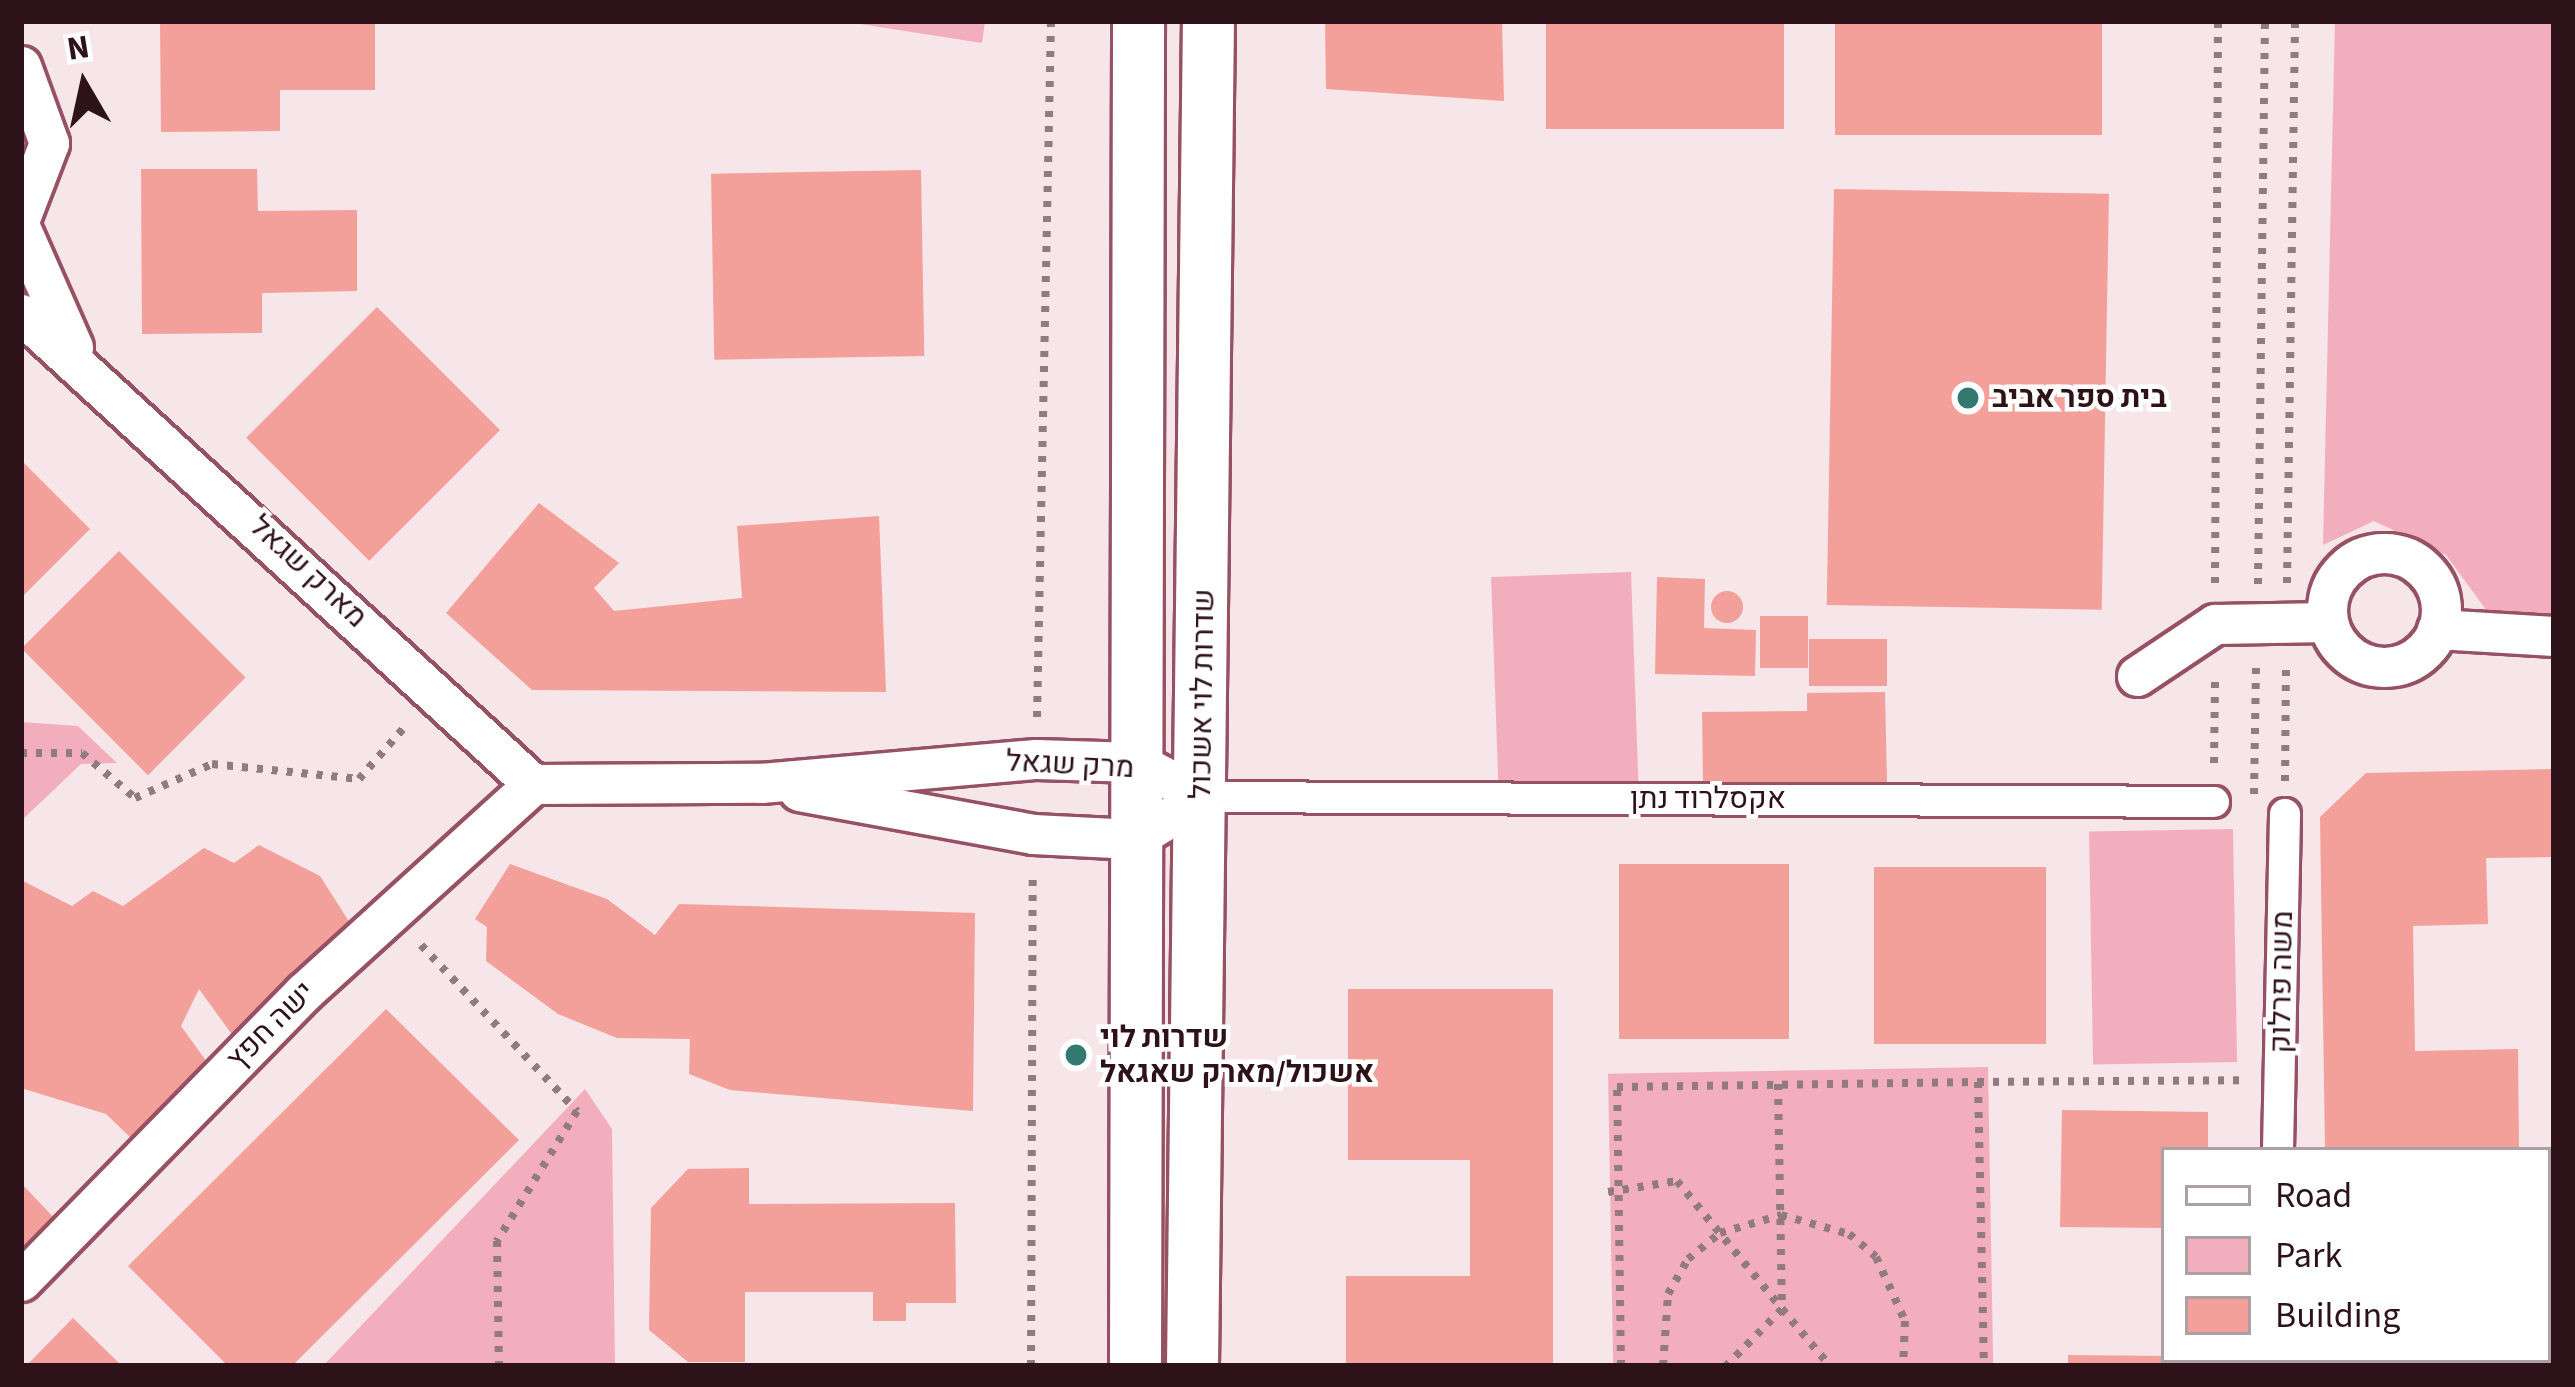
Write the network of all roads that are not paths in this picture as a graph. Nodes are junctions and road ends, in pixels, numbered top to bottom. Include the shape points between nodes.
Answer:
1 (1138, 21) edge
2 (1208, 21) edge
3 (21, 66) edge
4 (21, 216) edge
5 (21, 229) edge
6 (21, 314) edge
7 (81, 363) junction
8 (2328, 622) junction
9 (2438, 629) junction
10 (2554, 636) edge
11 (2137, 676) dead end
12 (1136, 762) junction
13 (761, 783) junction
14 (533, 784) junction
15 (1203, 796) junction
16 (2214, 802) road end
17 (2285, 807) road end
18 (1134, 839) junction
19 (2278, 1147) edge
20 (21, 1281) edge
21 (1135, 1366) edge
22 (1192, 1366) edge

1 - 12 street
2 - 15 street, שדרות לוי אשכול
3 - 4 street via 49,143
5 - 7 street
6 - 7 street
7 - 14 street, מארק שגאל
8 - 9 street via 2346,653 2380,666 2415,658
8 - 9 street via 2344,568 2398,554 2438,592
8 - 11 street via 2215,624
9 - 10 street
12 - 13 street, מרק שגאל via 1036,759
12 - 15 street, מרק שגאל
12 - 18 street
13 - 14 street, מרק שגאל
13 - 18 street, מרק שגאל via 1034,834
14 - 20 street, ישה חפץ via 391,913
15 - 16 street, אקסלרוד נתן
15 - 18 street
15 - 22 street, שדרות לוי אשכול
17 - 19 street, משה פרלוק
18 - 21 street

